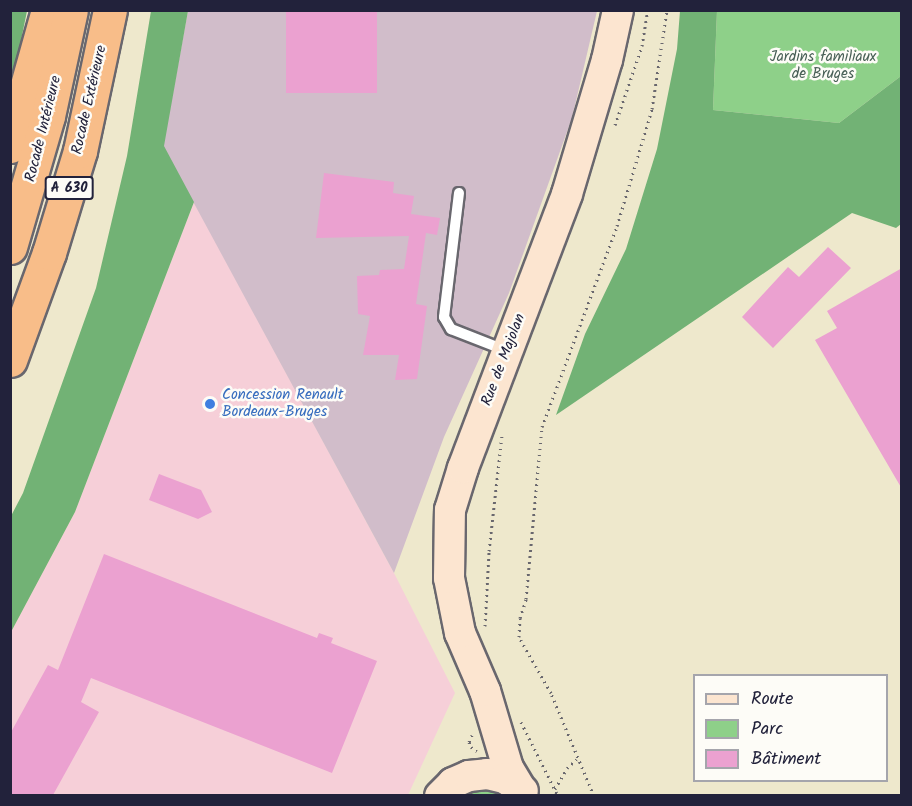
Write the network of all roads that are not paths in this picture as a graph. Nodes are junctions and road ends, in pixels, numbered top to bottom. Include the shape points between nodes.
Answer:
1 (48, 10) edge
2 (71, 10) edge
3 (110, 10) edge
4 (618, 10) edge
5 (10, 147) edge
6 (459, 193) dead end
7 (10, 247) edge
8 (508, 351) junction
9 (10, 360) edge
10 (492, 712) junction
11 (446, 789) edge
12 (534, 791) edge

1 - 5 highway
2 - 7 highway, Rocade Intérieure / A 630 via 33,172
3 - 9 highway, Rocade Extérieure / A 630 via 80,151
4 - 8 street, Rue de Majolan via 567,194
6 - 8 lane via 444,316 451,329
8 - 10 street, Rue de Majolan via 450,510 449,578 458,622
10 - 11 street via 480,752
10 - 12 street, Rue de Majolan via 508,768
11 - 12 street via 469,776 487,774

